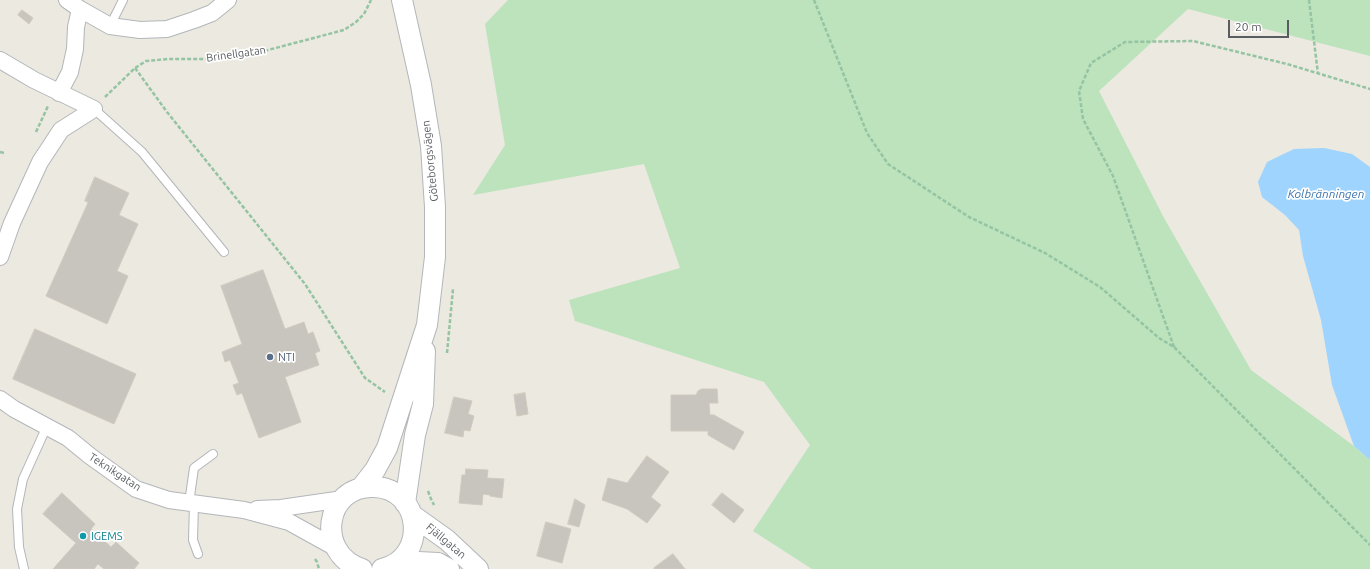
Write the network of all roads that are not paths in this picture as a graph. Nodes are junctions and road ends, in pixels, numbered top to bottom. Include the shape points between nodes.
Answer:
1 (124, 0) edge
2 (228, 0) edge
3 (402, 0) edge
4 (74, 5) edge
5 (110, 26) junction
6 (0, 60) edge
7 (59, 93) junction
8 (94, 109) junction
9 (224, 252) dead end
10 (0, 257) edge
11 (427, 325) junction
12 (0, 399) edge
13 (47, 426) junction
14 (214, 454) dead end
15 (361, 488) junction
16 (343, 499) junction
17 (192, 503) junction
18 (409, 509) junction
19 (244, 510) junction
20 (198, 554) dead end
21 (337, 557) edge
22 (390, 566) edge
23 (24, 569) edge
24 (362, 569) edge
25 (449, 569) edge
26 (478, 569) edge

1 - 5 lane
2 - 5 street via 212,13 167,29 140,30
3 - 11 street, Göteborgsvägen via 421,85 431,146 436,258
4 - 5 street
4 - 7 street via 75,49 70,72
6 - 7 street
7 - 8 street
8 - 9 lane via 142,152
8 - 10 street via 61,130 40,162 12,223
11 - 15 street, Göteborgsvägen via 387,448
11 - 18 street, Göteborgsvägen via 423,404 416,435
12 - 13 street, Teknikgatan
13 - 17 street, Teknikgatan via 68,438 136,489 169,500
13 - 23 lane via 23,479 17,509 19,547
14 - 17 lane via 194,468
15 - 16 street
15 - 18 street, Fjällgatan via 382,488 395,493
16 - 19 street, Teknikgatan via 281,508
16 - 21 street via 335,510 331,522 331,535
17 - 19 street, Teknikgatan
17 - 20 lane via 193,540
18 - 22 street, Göteborgsvägen via 413,537 408,550
18 - 26 street, Fjällgatan
19 - 21 street, Teknikgatan via 290,522
21 - 24 street
22 - 25 street, Fjällgatan via 438,563

